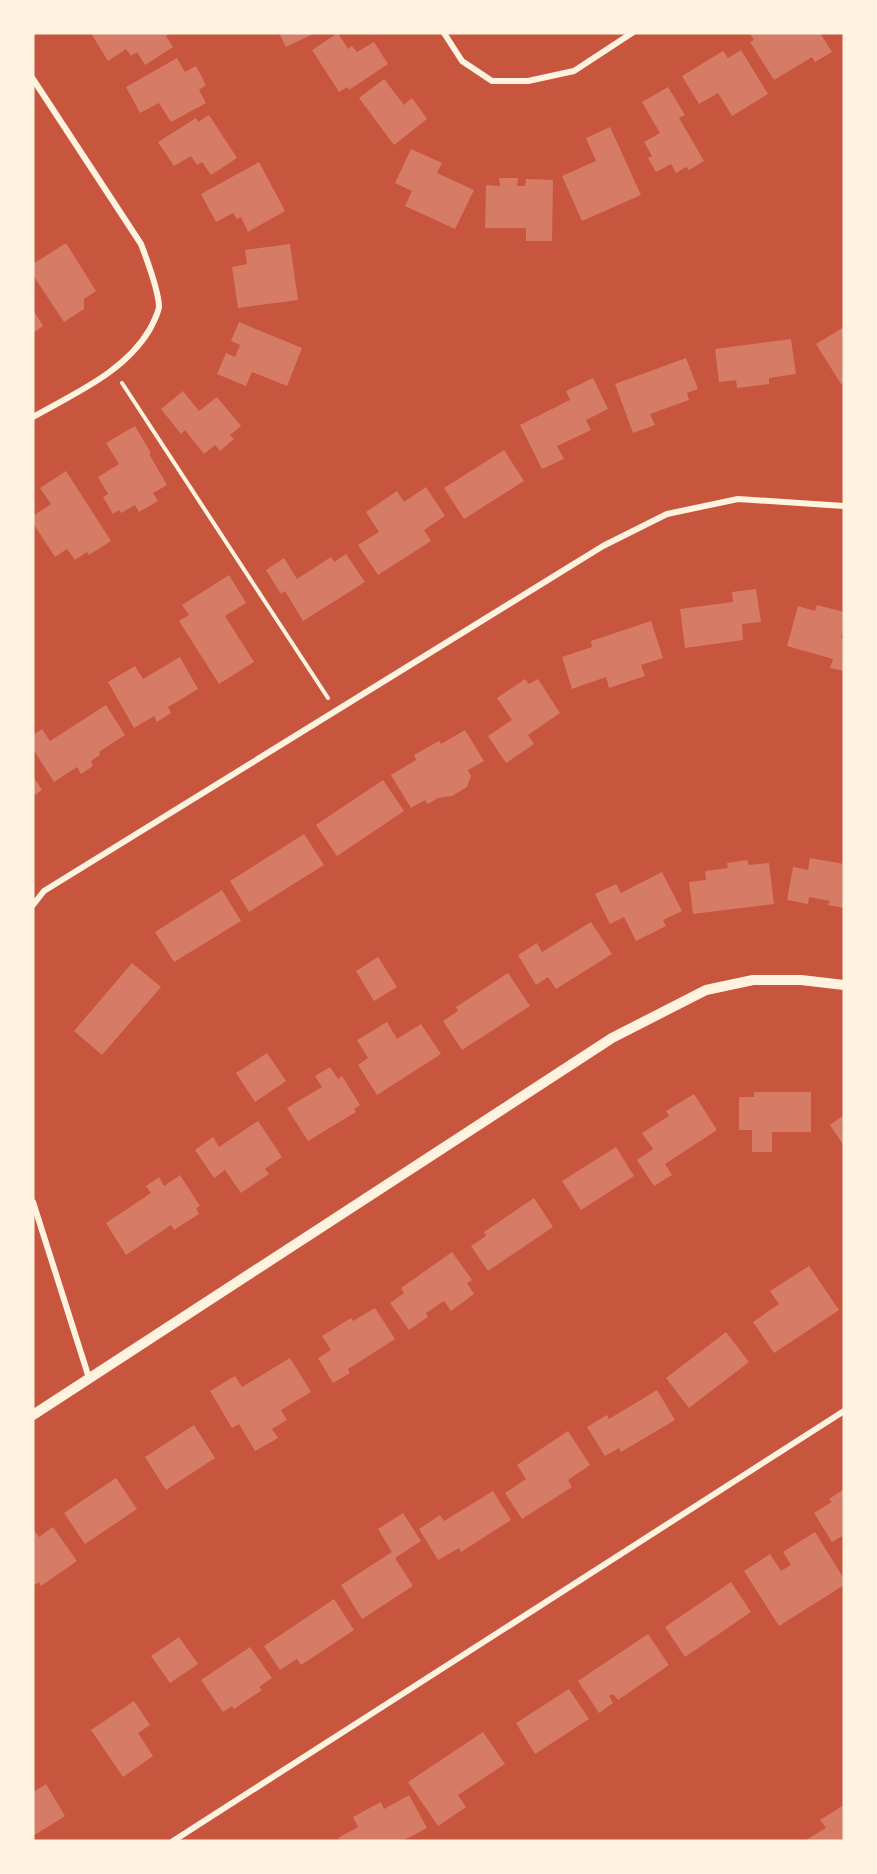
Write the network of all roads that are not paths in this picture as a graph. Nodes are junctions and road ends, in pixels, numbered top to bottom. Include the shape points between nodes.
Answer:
1 (444, 33) edge
2 (632, 33) edge
3 (33, 79) edge
4 (33, 417) edge
5 (844, 506) edge
6 (33, 905) edge
7 (844, 985) edge
8 (33, 1202) edge
9 (89, 1378) junction
10 (844, 1411) edge
11 (33, 1415) edge
12 (173, 1841) edge

1 - 2 street via 462,61 492,81 528,81 573,71
3 - 4 street via 141,244 159,308 141,344 114,369
5 - 6 street via 738,499 667,514 603,546 336,710 44,891
7 - 9 street via 753,980 706,990 612,1038
8 - 9 street
9 - 11 street
10 - 12 street

